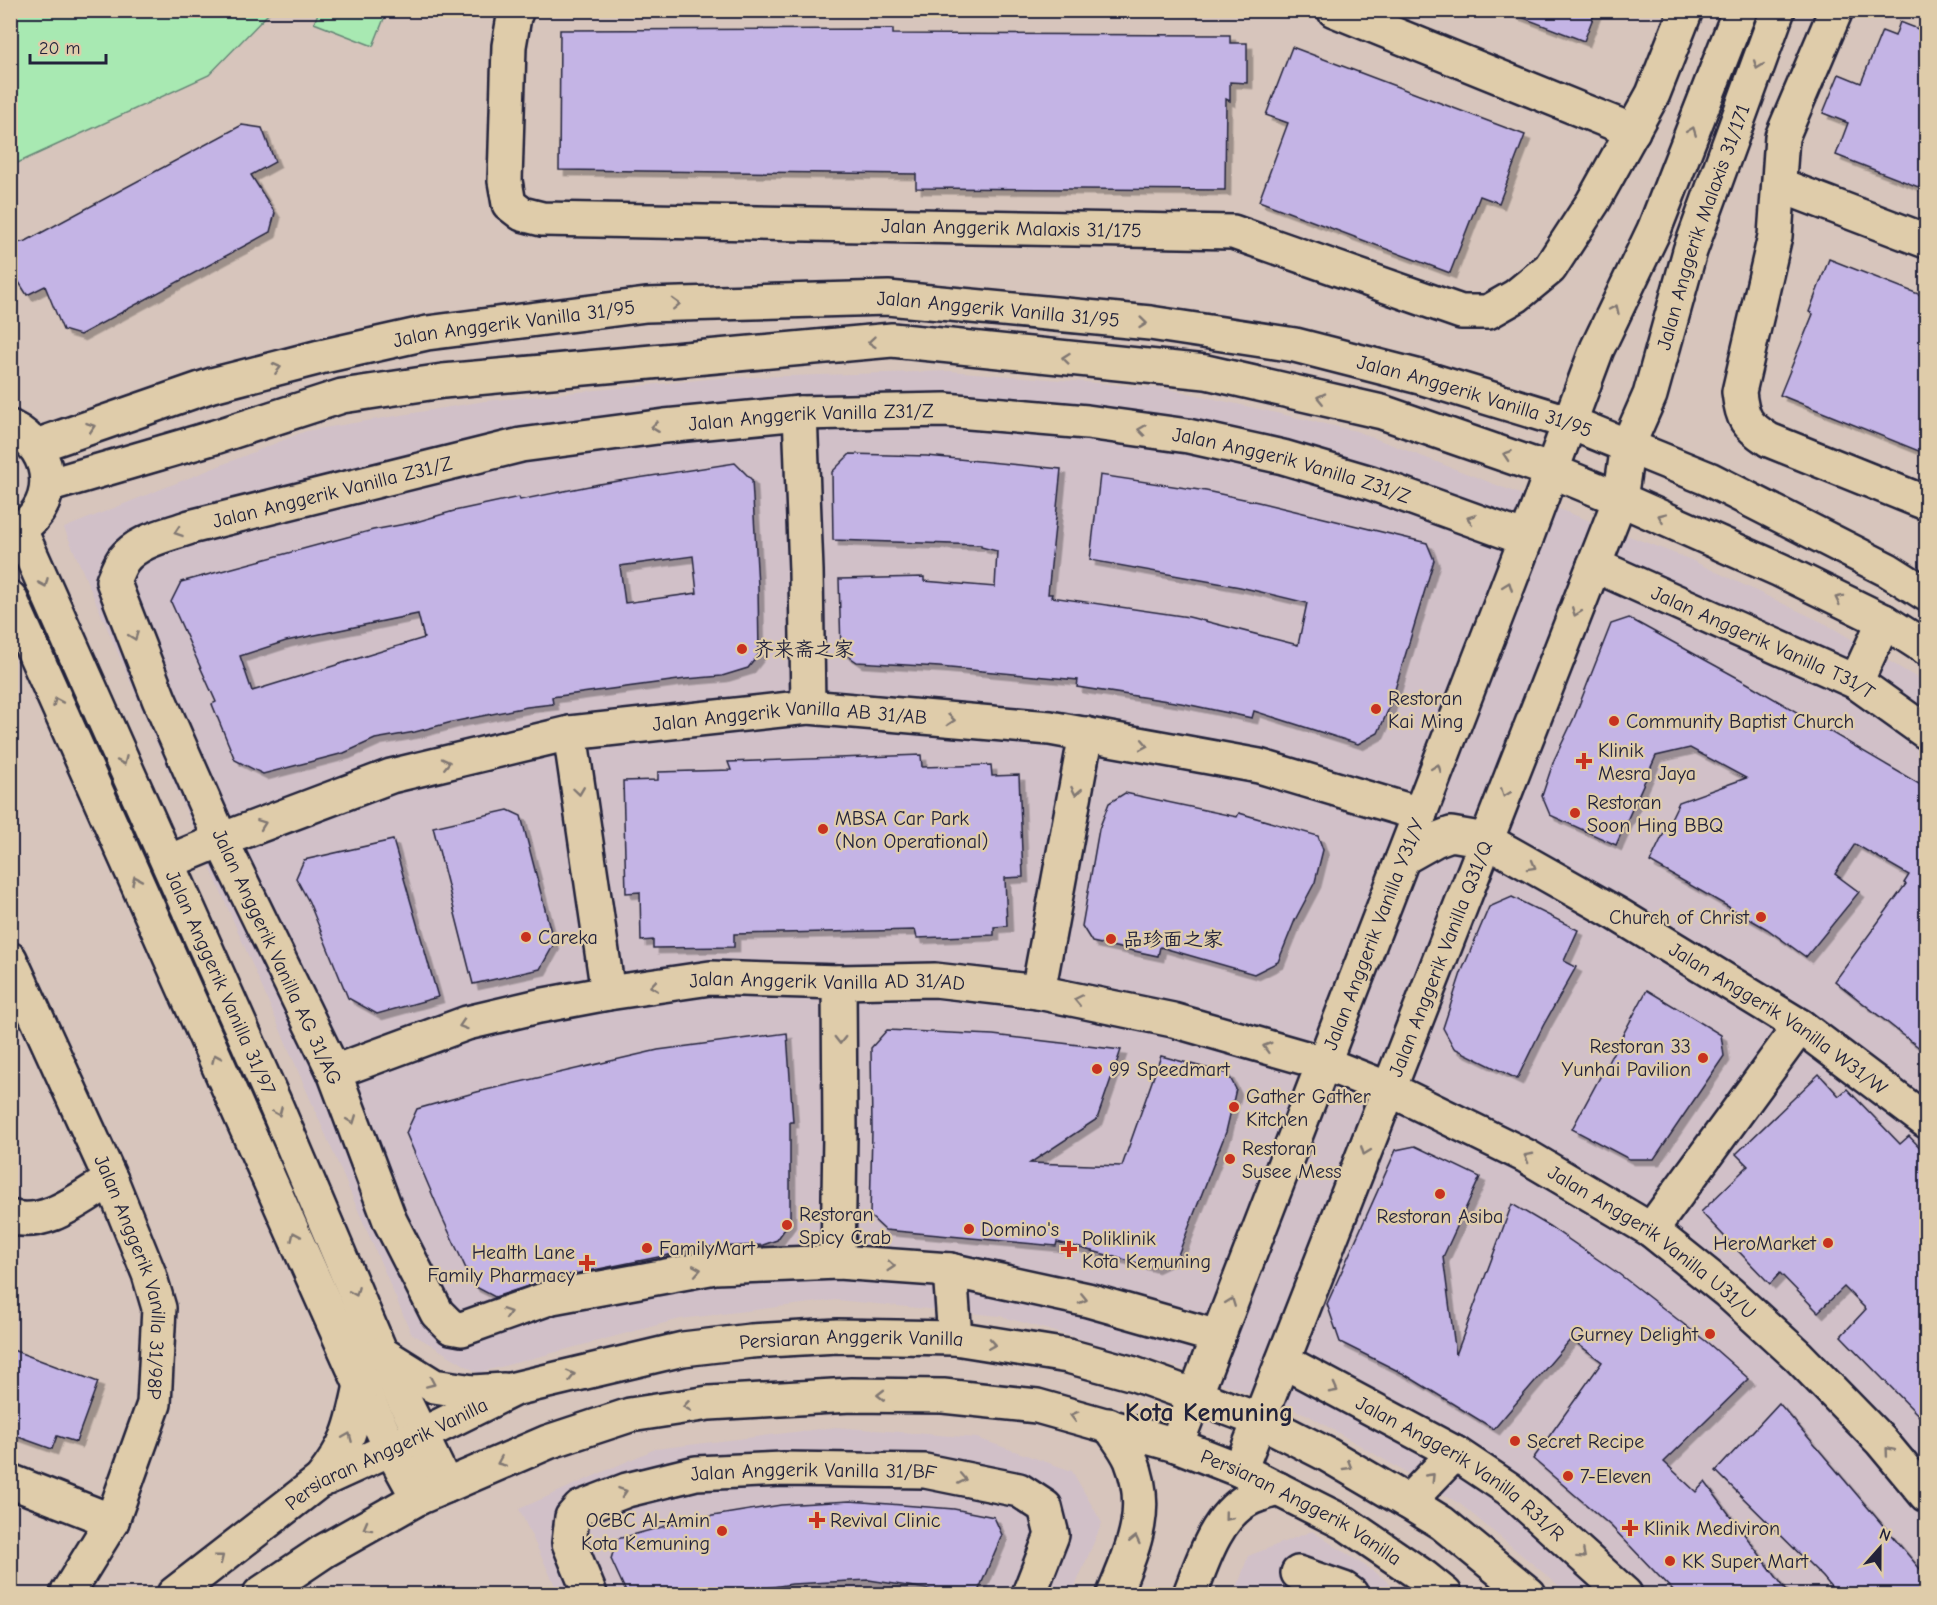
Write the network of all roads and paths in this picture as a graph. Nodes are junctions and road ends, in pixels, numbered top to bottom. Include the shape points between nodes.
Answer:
1 (517, 10) edge
2 (1334, 10) edge
3 (1686, 10) edge
4 (1740, 10) edge
5 (1778, 10) edge
6 (1836, 10) edge
7 (1633, 131) junction
8 (1779, 185) junction
9 (1926, 241) edge
10 (1597, 349) junction
11 (1650, 395) junction
12 (1528, 411) junction
13 (801, 413) junction
14 (1571, 423) junction
15 (10, 427) edge
16 (1628, 445) junction
17 (36, 446) junction
18 (1552, 471) junction
19 (1709, 479) junction
20 (48, 486) junction
21 (1620, 499) junction
22 (1926, 504) edge
23 (15, 532) edge
24 (1526, 539) junction
25 (1594, 565) junction
26 (113, 581) joint
27 (1926, 594) edge
28 (10, 598) edge
29 (1884, 621) junction
30 (1926, 648) edge
31 (1856, 682) junction
32 (808, 707) junction
33 (1926, 732) edge
34 (570, 733) junction
35 (1086, 734) junction
36 (1419, 814) junction
37 (221, 840) junction
38 (1486, 840) junction
39 (1402, 858) junction
40 (168, 862) junction
41 (10, 959) edge
42 (839, 982) junction
43 (1038, 992) junction
44 (608, 993) junction
45 (1800, 1026) junction
46 (1323, 1063) junction
47 (334, 1072) junction
48 (1389, 1089) junction
49 (1926, 1121) edge
50 (111, 1180) junction
51 (10, 1217) edge
52 (1651, 1230) junction
53 (838, 1262) junction
54 (950, 1270) junction
55 (1218, 1337) junction
56 (955, 1338) junction
57 (381, 1353) junction
58 (1283, 1361) junction
59 (362, 1385) junction
60 (514, 1389) junction
61 (1195, 1396) junction
62 (1259, 1420) junction
63 (1108, 1425) junction
64 (422, 1436) junction
65 (1176, 1445) junction
66 (391, 1449) junction
67 (1455, 1453) junction
68 (1240, 1470) junction
69 (10, 1481) edge
70 (318, 1482) junction
71 (1278, 1489) junction
72 (432, 1492) junction
73 (1926, 1495) edge
74 (1408, 1502) junction
75 (112, 1521) junction
76 (1298, 1573) dead end
77 (67, 1594) edge
78 (174, 1594) edge
79 (260, 1594) edge
80 (590, 1594) edge
81 (1029, 1594) edge
82 (1114, 1594) edge
83 (1190, 1594) edge
84 (1351, 1594) edge
85 (1445, 1594) edge
86 (1529, 1594) edge
87 (1625, 1594) edge

1 - 7 street, Jalan Anggerik Malaxis 31/175 via 509,46 505,181 509,204 522,214 542,219 1233,232 1461,312 1488,312 1516,296 1550,268
2 - 7 street
3 - 7 street via 1653,94
10 -> 4 street, Jalan Anggerik Malaxis 31/171 via 1654,230
5 -> 11 street, Jalan Anggerik Malaxis 31/171 via 1690,251
6 - 8 street via 1782,137
8 - 9 street
8 - 22 street via 1774,236 1739,392 1741,414 1769,440
10 - 12 street via 1580,379
10 - 14 street, Jalan Anggerik Malaxis 31/171
11 - 16 street, Jalan Anggerik Malaxis 31/171
11 - 19 street via 1655,426
12 - 14 street, Jalan Anggerik Vanilla 31/95
17 -> 12 street, Jalan Anggerik Vanilla 31/95 via 212,385 427,333 646,305 888,298 1150,323 1295,345 1420,377
24 -> 13 street, Jalan Anggerik Vanilla Z31/Z via 1360,479 1188,436 1088,422 945,410
13 -> 26 street, Jalan Anggerik Vanilla Z31/Z via 521,445 190,527 133,550 122,560
13 - 32 street
14 - 16 street, Jalan Anggerik Vanilla 31/95
14 - 18 street, Jalan Anggerik Vanilla Y31/Y
15 - 17 street
16 - 19 street, Jalan Anggerik Vanilla 31/95
16 - 21 street, Jalan Anggerik Vanilla Q31/Q
17 - 20 street via 45,465
18 -> 20 street, Jalan Anggerik Vanilla 31/95 via 1382,412 1206,372 892,340 443,381 342,396
18 - 21 street, Jalan Anggerik Vanilla 31/95
18 - 24 street, Jalan Anggerik Vanilla Y31/Y
19 - 27 street, Jalan Anggerik Vanilla 31/95 via 1888,570
20 - 23 street via 33,518
21 - 25 street, Jalan Anggerik Vanilla Q31/Q
29 -> 21 street, Jalan Anggerik Vanilla 31/95
23 -> 40 street, Jalan Anggerik Vanilla 31/97
36 -> 24 street, Jalan Anggerik Vanilla Y31/Y
25 - 31 street, Jalan Anggerik Vanilla T31/T
25 -> 38 street, Jalan Anggerik Vanilla Q31/Q
26 -> 37 street, Jalan Anggerik Vanilla AG 31/AG
59 -> 28 street, Jalan Anggerik Vanilla 31/97
29 - 30 street, Jalan Anggerik Vanilla 31/95
29 - 31 street
31 - 33 street, Jalan Anggerik Vanilla T31/T
32 - 34 street, Jalan Anggerik Vanilla AB 31/AB
32 -> 35 street, Jalan Anggerik Vanilla AB 31/AB
37 -> 34 street, Jalan Anggerik Vanilla AB 31/AB via 391,776
34 -> 44 street
35 -> 36 street, Jalan Anggerik Vanilla AB 31/AB via 1258,766
35 -> 43 street
36 - 39 street, Jalan Anggerik Vanilla Y31/Y
37 - 40 street, Jalan Anggerik Vanilla AB 31/AB
37 - 47 street, Jalan Anggerik Vanilla AG 31/AG
38 - 39 street, Jalan Anggerik Vanilla W31/W via 1451,834
38 -> 45 street, Jalan Anggerik Vanilla W31/W via 1617,914
38 - 48 street, Jalan Anggerik Vanilla Q31/Q
39 - 46 street, Jalan Anggerik Vanilla Y31/Y
40 -> 57 street, Jalan Anggerik Vanilla 31/97
41 - 50 street, Jalan Anggerik Vanilla 31/98P
42 - 43 street, Jalan Anggerik Vanilla AD 31/AD via 935,980
42 -> 44 street, Jalan Anggerik Vanilla AD 31/AD via 710,978
42 -> 53 street
46 -> 43 street, Jalan Anggerik Vanilla AD 31/AD via 1173,1020
44 -> 47 street, Jalan Anggerik Vanilla AD 31/AD via 467,1023
45 - 49 street, Jalan Anggerik Vanilla W31/W
45 - 52 street
46 - 48 street, Jalan Anggerik Vanilla U31/U
55 -> 46 street, Jalan Anggerik Vanilla Y31/Y
47 -> 53 street, Jalan Anggerik Vanilla AG 31/AG via 390,1221 437,1313 452,1327 462,1329 552,1297 715,1267
52 -> 48 street, Jalan Anggerik Vanilla U31/U via 1526,1156
48 -> 58 street, Jalan Anggerik Vanilla Q31/Q
50 - 51 street via 53,1214 33,1220
50 - 75 street, Jalan Anggerik Vanilla 31/98P via 159,1308 154,1404
73 -> 52 street, Jalan Anggerik Vanilla U31/U via 1881,1441 1798,1356 1728,1292
53 -> 54 street
54 -> 55 street via 1088,1300
54 - 56 street
55 - 61 street, Jalan Anggerik Vanilla Y31/Y
60 -> 56 street, Persiaran Anggerik Vanilla via 683,1349 751,1341 837,1336
56 -> 61 street, Persiaran Anggerik Vanilla via 1068,1356
57 -> 60 street via 434,1386 473,1392
57 - 64 street, Jalan Anggerik Vanilla 31/97
58 - 62 street, Jalan Anggerik Vanilla Q31/Q
58 -> 67 street, Jalan Anggerik Vanilla R31/R
59 - 66 street, Jalan Anggerik Vanilla 31/97
70 -> 59 street via 349,1436
60 - 64 street, Persiaran Anggerik Vanilla
61 - 62 street, Persiaran Anggerik Vanilla
61 - 65 street, Jalan Anggerik Vanilla Y31/Y
62 - 68 street, Jalan Anggerik Vanilla Q31/Q
62 -> 74 street, Persiaran Anggerik Vanilla
63 - 65 street, Persiaran Anggerik Vanilla
63 -> 72 street, Persiaran Anggerik Vanilla via 1036,1406 943,1396 830,1396 709,1403 630,1415 548,1442
82 -> 63 street via 1135,1544 1139,1487 1131,1458
64 - 66 street, Persiaran Anggerik Vanilla
64 - 72 street, Jalan Anggerik Vanilla 31/97
65 - 68 street, Persiaran Anggerik Vanilla
66 - 70 street, Persiaran Anggerik Vanilla
66 - 72 street, Jalan Anggerik Vanilla 31/97
74 -> 67 street
67 -> 87 street, Jalan Anggerik Vanilla R31/R via 1509,1489
68 - 71 street, Persiaran Anggerik Vanilla
69 - 75 street
78 -> 70 street, Persiaran Anggerik Vanilla
71 -> 83 street via 1247,1500 1228,1514 1208,1549
71 - 85 street, Persiaran Anggerik Vanilla via 1345,1523
72 -> 79 street, Persiaran Anggerik Vanilla via 324,1551
74 - 86 street, Persiaran Anggerik Vanilla via 1442,1522
75 - 77 street, Jalan Anggerik Vanilla 31/98P
76 - 84 street
80 -> 81 street, Jalan Anggerik Vanilla 31/BF via 569,1543 572,1517 580,1508 627,1490 696,1473 783,1469 926,1471 1019,1490 1045,1508 1052,1535

